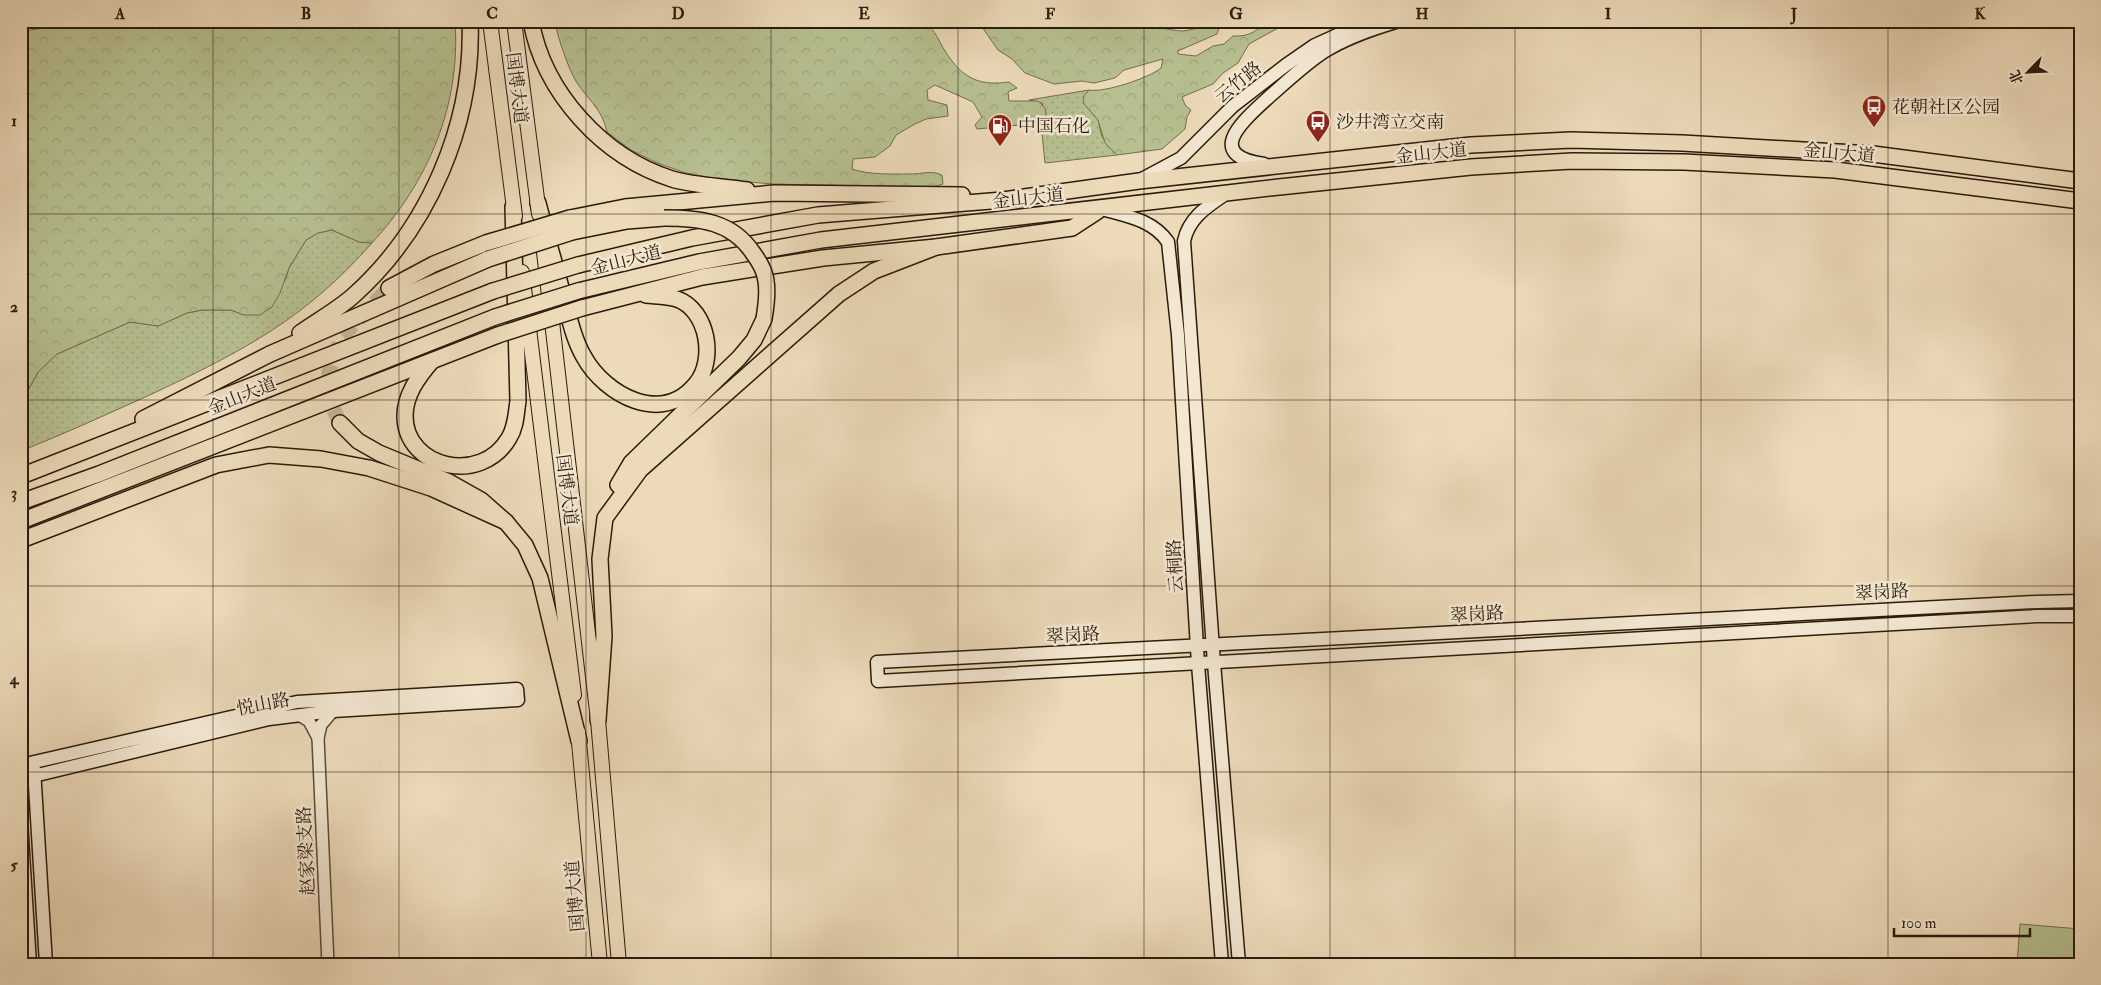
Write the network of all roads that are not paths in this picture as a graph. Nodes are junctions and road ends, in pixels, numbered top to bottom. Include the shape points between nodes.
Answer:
1 (470, 21) edge
2 (490, 21) edge
3 (514, 21) edge
4 (531, 21) edge
5 (1368, 21) edge
6 (1399, 21) edge
7 (1271, 165) junction
8 (1139, 180) junction
9 (2080, 181) edge
10 (774, 193) junction
11 (1227, 193) junction
12 (1033, 195) junction
13 (2080, 201) edge
14 (538, 204) junction
15 (513, 207) junction
16 (1102, 209) junction
17 (571, 225) junction
18 (936, 247) junction
19 (390, 288) tunnel mouth
20 (632, 295) junction
21 (270, 354) junction
22 (432, 360) junction
23 (340, 423) tunnel mouth
24 (89, 449) junction
25 (21, 476) edge
26 (21, 502) edge
27 (605, 518) junction
28 (21, 521) edge
29 (506, 522) junction
30 (21, 540) edge
31 (2080, 601) edge
32 (2080, 616) edge
33 (1212, 645) junction
34 (1197, 646) junction
35 (1214, 663) junction
36 (1198, 664) junction
37 (332, 711) junction
38 (299, 715) junction
39 (598, 720) junction
40 (318, 738) junction
41 (579, 741) junction
42 (27, 763) edge
43 (35, 776) junction
44 (21, 779) edge
45 (21, 821) edge
46 (599, 960) edge
47 (619, 960) edge
48 (30, 964) edge
49 (46, 964) edge
50 (328, 964) edge
51 (1222, 964) edge
52 (1239, 964) edge

1 - 21 highway via 471,45 463,107 446,162 423,212 353,296
2 - 15 main road, 国博大道
3 - 14 main road, 国博大道
4 - 10 highway via 556,86 593,132 614,148 638,164 673,179
5 - 8 main road, 云竹路 via 1308,50 1233,106 1181,158
6 - 7 main road, 云竹路 via 1348,39 1321,54 1244,120 1234,137 1234,152 1248,162
7 - 8 highway, 金山大道
7 - 9 highway, 金山大道 via 1471,145 1571,140 1873,154
8 - 12 highway, 金山大道
10 - 12 highway
10 - 17 highway via 625,207
11 - 13 highway, 金山大道 via 1462,168 1572,161 1684,162 1835,170
11 - 16 highway, 金山大道
11 - 33 main road, 云桐路 via 1194,218 1186,230 1184,242
12 - 24 highway, 金山大道, bridge via 818,216 692,238 578,265 493,291
14 - 20 highway via 572,330 599,378 617,394 639,403 663,403 681,397 696,384 706,368 708,348 703,326 692,310 677,299
14 - 39 main road, 国博大道
15 - 22 highway via 518,401 515,423 497,454 476,465 456,467 436,461 418,447 408,432 405,416 418,378
15 - 41 main road, 国博大道
16 - 18 highway via 1072,228
16 - 26 highway, 金山大道, bridge via 820,240 699,262 578,291 495,317
16 - 34 main road, 云桐路 via 1150,224 1161,231 1168,242 1178,335
17 - 19 highway, bridge via 486,243 434,264
17 - 21 highway, bridge via 440,278
17 - 27 highway, bridge via 664,218 713,222 746,242 766,279 764,319 754,340 631,463 616,488
18 - 20 highway via 823,258 702,277
18 - 27 highway via 874,271 839,294 640,470
20 - 22 highway, bridge via 498,335
21 - 24 highway
22 - 28 highway
23 - 29 highway via 379,453 449,482 480,500
24 - 25 highway, 金山大道
27 - 39 highway via 600,559 604,636
29 - 30 highway via 431,488 369,468 321,459 269,456 216,465
29 - 41 highway via 525,545 540,578
31 - 33 main road, 翠岗路
32 - 35 main road, 翠岗路 via 2027,616
33 - 34 main road, 翠岗路
33 - 35 main road, 云桐路
34 - 36 main road, 云桐路
34 - 36 main road, 翠岗路 via 877,662 878,681
35 - 36 main road, 翠岗路
35 - 52 main road, 云桐路
36 - 51 main road, 云桐路
37 - 38 main road, 悦山路
37 - 40 street via 321,725
37 - 42 main road, 悦山路 via 517,695 297,702
38 - 40 street via 309,721
38 - 43 main road, 悦山路 via 269,719
39 - 47 main road, 国博大道
40 - 50 street, 赵家梁支路
41 - 46 main road, 国博大道
42 - 43 main road
43 - 44 main road, 悦山路
43 - 49 main road
45 - 48 main road

